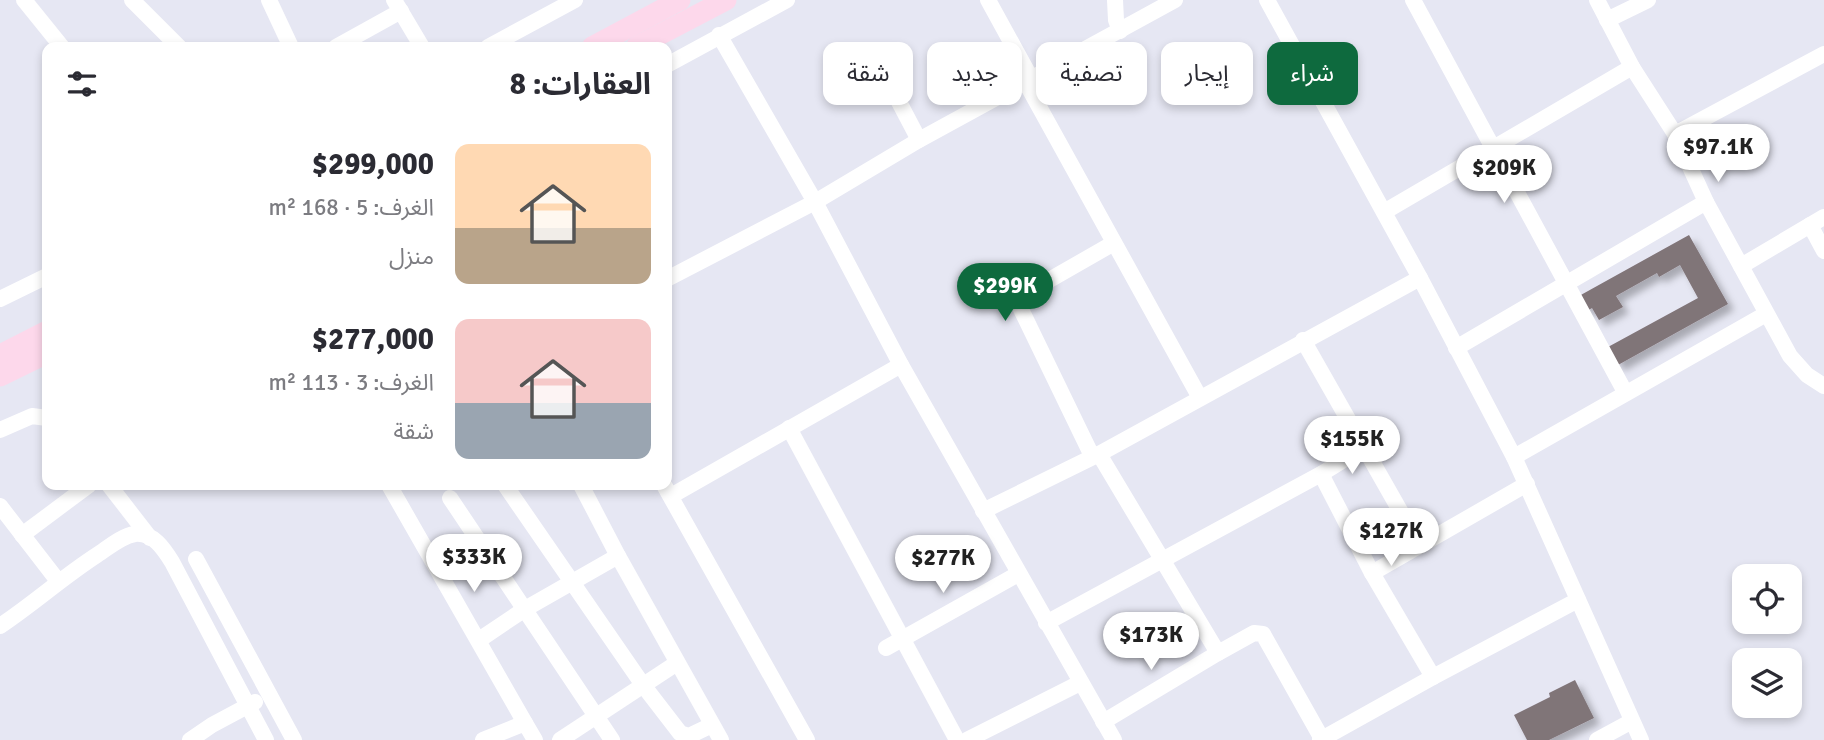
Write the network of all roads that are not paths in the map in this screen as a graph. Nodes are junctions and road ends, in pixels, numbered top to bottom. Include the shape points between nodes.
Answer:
1 (24, 0) edge
2 (132, 0) edge
3 (269, 0) edge
4 (680, 0) edge
5 (726, 0) edge
6 (787, 0) edge
7 (988, 0) edge
8 (1115, 0) edge
9 (1175, 0) edge
10 (1267, 0) edge
11 (1413, 0) edge
12 (1597, 0) edge
13 (1648, 0) edge
14 (568, 2) edge
15 (396, 3) edge
16 (1607, 20) junction
17 (1120, 31) junction
18 (719, 35) junction
19 (58, 42) edge
20 (174, 42) edge
21 (289, 42) edge
22 (343, 42) edge
23 (419, 42) edge
24 (497, 42) edge
25 (601, 42) edge
26 (646, 42) edge
27 (1824, 54) edge
28 (672, 62) edge
29 (1632, 67) junction
30 (1029, 81) junction
31 (901, 105) edge
32 (1675, 134) junction
33 (919, 140) junction
34 (1494, 146) junction
35 (815, 202) junction
36 (1706, 202) junction
37 (1384, 212) junction
38 (1817, 221) edge
39 (1114, 243) junction
40 (1824, 251) edge
41 (1741, 266) junction
42 (672, 276) edge
43 (42, 278) edge
44 (1420, 278) junction
45 (1565, 284) junction
46 (0, 299) edge
47 (1766, 314) junction
48 (42, 334) edge
49 (1303, 340) junction
50 (1456, 348) junction
51 (0, 355) edge
52 (42, 355) edge
53 (901, 365) junction
54 (0, 376) edge
55 (1824, 386) edge
56 (1625, 392) junction
57 (1200, 398) junction
58 (42, 417) edge
59 (789, 428) junction
60 (0, 430) edge
61 (1363, 448) junction
62 (1096, 455) junction
63 (1514, 457) junction
64 (1321, 474) junction
65 (1527, 484) junction
66 (672, 488) edge
67 (82, 490) edge
68 (113, 490) edge
69 (392, 490) edge
70 (508, 490) edge
71 (584, 490) edge
72 (668, 490) edge
73 (450, 498) dead end
74 (0, 506) edge
75 (983, 511) junction
76 (22, 534) junction
77 (150, 538) junction
78 (1419, 544) junction
79 (618, 556) junction
80 (196, 559) dead end
81 (1163, 561) junction
82 (1372, 573) junction
83 (1018, 574) junction
84 (58, 581) junction
85 (571, 582) junction
86 (1578, 600) junction
87 (525, 609) junction
88 (2, 621) edge
89 (1046, 623) junction
90 (902, 639) junction
91 (479, 640) junction
92 (886, 648) dead end
93 (1218, 653) junction
94 (677, 663) junction
95 (1433, 677) junction
96 (1080, 682) junction
97 (643, 685) junction
98 (270, 695) junction
99 (248, 706) junction
100 (597, 716) junction
101 (1632, 721) junction
102 (1103, 722) junction
103 (525, 723) junction
104 (712, 725) junction
105 (1321, 739) edge
106 (190, 740) edge
107 (266, 740) edge
108 (294, 740) edge
109 (483, 740) edge
110 (535, 740) edge
111 (561, 740) edge
112 (612, 740) edge
113 (721, 740) edge
114 (806, 740) edge
115 (957, 740) edge
116 (967, 740) edge
117 (1114, 740) edge
118 (1597, 740) edge
119 (1641, 740) edge

1 - 19 street
2 - 20 street
3 - 21 street
4 - 25 main road
5 - 26 main road
6 - 18 street
7 - 30 street
8 - 17 street
9 - 17 street
10 - 37 street
11 - 34 street
12 - 16 street
13 - 16 street
14 - 24 street
15 - 22 street
15 - 23 street
16 - 29 street
17 - 30 street
18 - 28 street
18 - 35 street
27 - 32 street
29 - 32 street
29 - 34 street
30 - 33 street
30 - 39 street
31 - 33 street
32 - 36 street
33 - 35 street
34 - 37 street
34 - 45 street
35 - 42 street
35 - 53 street
36 - 41 street
36 - 45 street
37 - 44 street
38 - 40 street
38 - 41 street
39 - 57 street
39 - 62 street via 1016,299
41 - 47 street
43 - 46 street
44 - 49 street
44 - 50 street
45 - 50 street
45 - 56 street
47 - 55 street via 1790,356
47 - 56 street
48 - 51 main road
49 - 57 street
49 - 61 street
50 - 63 street
52 - 54 main road
53 - 59 street
53 - 75 street
56 - 63 street
57 - 62 street
58 - 60 street via 32,416
59 - 66 street
59 - 90 street
61 - 64 street
61 - 78 street
62 - 75 street
62 - 81 street
63 - 65 street
64 - 81 street
64 - 82 street
65 - 78 street
65 - 86 street
67 - 76 street
68 - 77 street
69 - 91 street
70 - 85 street
71 - 79 street
72 - 114 street
73 - 87 street
74 - 76 street
75 - 83 street
76 - 84 street
77 - 84 street via 129,536
77 - 99 street via 172,562
78 - 82 street
79 - 85 street
79 - 94 street
80 - 98 street
81 - 89 street
81 - 93 street
82 - 95 street
83 - 89 street
83 - 90 street
84 - 88 street
85 - 87 street
85 - 97 street
86 - 95 street
86 - 101 street
87 - 91 street
87 - 100 street
89 - 96 street
90 - 92 street
90 - 115 street
91 - 103 street
93 - 102 street
93 - 105 street via 1254,633 1263,634
94 - 97 street
94 - 104 street
95 - 105 street
96 - 102 street
96 - 116 street
97 - 100 street
97 - 104 street via 683,736
98 - 99 street
98 - 108 street
99 - 106 street
99 - 107 street
100 - 111 street
100 - 112 street
101 - 118 street
101 - 119 street
102 - 117 street
103 - 109 street
103 - 110 street
104 - 113 street

